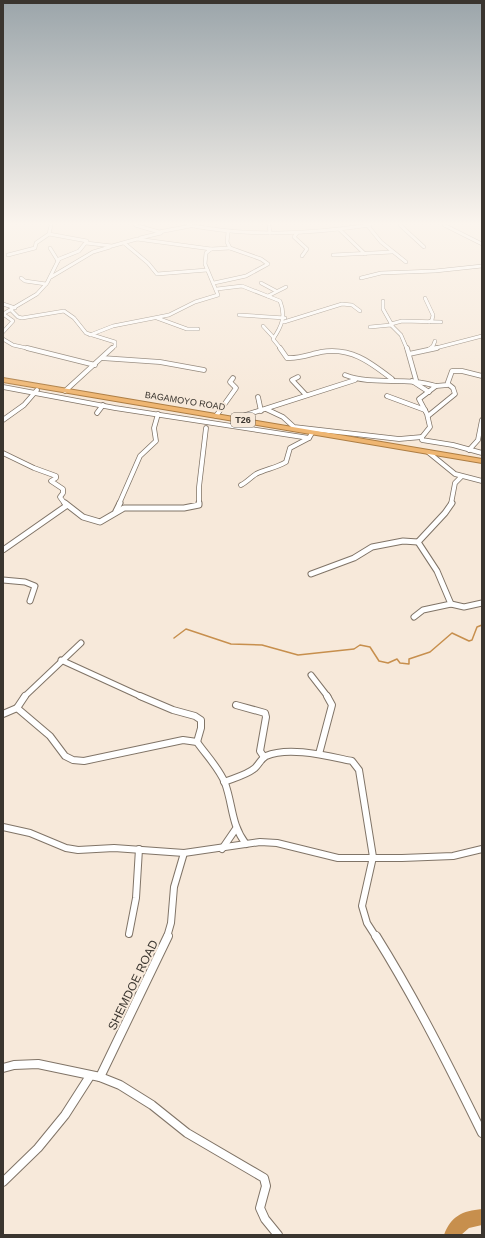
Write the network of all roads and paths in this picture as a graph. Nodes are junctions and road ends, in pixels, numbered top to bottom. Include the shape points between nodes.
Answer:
1 (37, 283) edge
2 (214, 283) edge
3 (243, 283) edge
4 (261, 283) dead end
5 (46, 284) joint
6 (242, 286) junction
7 (286, 287) dead end
8 (216, 289) junction
9 (276, 291) junction
10 (268, 296) junction
11 (424, 298) dead end
12 (383, 301) dead end
13 (3, 304) edge
14 (13, 309) junction
15 (360, 311) dead end
16 (3, 314) edge
17 (239, 315) dead end
18 (156, 318) junction
19 (284, 320) junction
20 (429, 322) junction
21 (441, 322) dead end
22 (392, 325) junction
23 (263, 326) dead end
24 (370, 327) dead end
25 (198, 329) dead end
26 (3, 332) edge
27 (90, 335) junction
28 (482, 336) edge
29 (274, 338) junction
30 (3, 339) edge
31 (435, 341) dead end
32 (426, 351) junction
33 (409, 354) junction
34 (102, 358) junction
35 (94, 366) junction
36 (204, 370) dead end
37 (345, 375) dead end
38 (482, 376) edge
39 (298, 377) dead end
40 (233, 378) dead end
41 (392, 379) junction
42 (355, 380) junction
43 (410, 380) junction
44 (416, 380) junction
45 (448, 384) junction
46 (3, 385) edge
47 (40, 386) junction
48 (436, 386) junction
49 (66, 391) junction
50 (35, 392) junction
51 (429, 392) junction
52 (306, 395) junction
53 (387, 396) dead end
54 (258, 397) dead end
55 (103, 405) junction
56 (266, 409) junction
57 (425, 410) junction
58 (260, 411) junction
59 (97, 413) dead end
60 (158, 414) junction
61 (216, 416) junction
62 (428, 416) junction
63 (233, 419) junction
64 (3, 420) edge
65 (482, 420) edge
66 (208, 423) junction
67 (206, 428) junction
68 (310, 435) junction
69 (422, 437) junction
70 (469, 450) junction
71 (428, 451) junction
72 (3, 453) edge
73 (482, 453) edge
74 (482, 461) edge
75 (198, 472) dead end
76 (461, 477) junction
77 (482, 481) edge
78 (241, 485) dead end
79 (66, 506) junction
80 (116, 511) junction
81 (418, 542) junction
82 (6, 546) edge
83 (3, 550) edge
84 (311, 574) dead end
85 (3, 580) edge
86 (30, 601) dead end
87 (482, 603) edge
88 (451, 604) junction
89 (414, 616) dead end
90 (81, 642) dead end
91 (61, 660) junction
92 (311, 676) dead end
93 (236, 705) dead end
94 (17, 708) junction
95 (3, 714) edge
96 (197, 742) junction
97 (320, 754) junction
98 (264, 757) junction
99 (224, 782) junction
100 (3, 827) edge
101 (235, 830) junction
102 (246, 844) junction
103 (139, 849) junction
104 (222, 849) junction
105 (482, 849) edge
106 (184, 853) junction
107 (374, 858) junction
108 (129, 934) dead end
109 (3, 1068) edge
110 (90, 1076) junction
111 (100, 1077) junction
112 (482, 1132) edge
113 (3, 1182) edge
114 (278, 1235) edge

1 - 5 street
2 - 8 street
3 - 6 street
4 - 9 street
5 - 14 street via 34,297
6 - 8 street
6 - 10 street
7 - 9 street
8 - 18 street via 216,296
9 - 10 street
10 - 19 street via 281,301
11 - 20 street via 433,316
12 - 22 street via 383,309
13 - 14 street
14 - 16 street
14 - 27 street via 18,317 22,318 64,311
15 - 19 street via 352,305 342,304
16 - 26 street via 13,321
17 - 19 street
18 - 25 street via 187,329
18 - 27 street via 113,326
19 - 29 street
20 - 21 street
20 - 22 street via 402,321
22 - 24 street
22 - 33 street
23 - 29 street
27 - 34 street via 116,343
28 - 32 street
29 - 41 street via 288,359 321,351 350,352 360,355
30 - 35 street via 13,345
31 - 32 street
32 - 33 street
33 - 44 street
34 - 35 street
34 - 36 street via 160,362
35 - 49 street
37 - 42 street
38 - 45 street via 454,370 450,373
39 - 52 street via 292,380 293,383
40 - 61 street via 230,382 236,388
41 - 42 street
41 - 43 street
42 - 52 street
43 - 44 street
43 - 51 street
44 - 48 street
45 - 48 street
45 - 62 street via 455,394
46 - 47 highway, BAGAMOYO ROAD / T26
46 - 50 street
47 - 49 highway, BAGAMOYO ROAD / T26
47 - 50 street
48 - 51 street
49 - 61 highway, BAGAMOYO ROAD / T26
50 - 55 street
50 - 64 street via 24,405
51 - 57 street via 419,398
52 - 56 street
53 - 57 street
54 - 58 street
55 - 59 street
55 - 60 street
56 - 58 street
56 - 69 street via 294,427 399,439
57 - 62 street
58 - 63 street
60 - 66 street
60 - 80 street via 154,428 156,441 140,456
61 - 63 highway, BAGAMOYO ROAD / T26
62 - 69 street via 430,429
63 - 68 highway, BAGAMOYO ROAD / T26
65 - 70 street via 475,447
66 - 67 street
66 - 68 street
67 - 75 street
67 - 80 street via 199,505 124,508
68 - 71 highway, BAGAMOYO ROAD / T26
68 - 78 street via 290,448 286,462 277,468 256,474
69 - 70 street via 424,441
70 - 73 street
71 - 74 highway, BAGAMOYO ROAD / T26
71 - 76 street
72 - 79 street via 56,476 51,481 63,489 60,497
76 - 77 street
76 - 81 street via 453,487 453,501
79 - 80 street via 86,518 100,522
79 - 82 street
81 - 84 street via 403,541 372,546 354,558
81 - 88 street via 437,571
82 - 83 street
85 - 86 street via 35,586
87 - 88 street via 464,607
88 - 89 street via 423,610
90 - 91 street
91 - 94 street via 22,698
91 - 96 street via 133,694 179,712 197,716 201,728
92 - 97 street via 332,705
93 - 98 street via 265,713 260,751
94 - 95 street
94 - 96 street via 50,736 65,756 73,760 84,761 183,740
96 - 99 street
97 - 98 street via 280,752
97 - 107 street via 352,761 359,770
98 - 99 street via 249,772
99 - 101 street
100 - 103 street via 78,850
101 - 102 street
101 - 104 street
102 - 104 street
102 - 107 street via 277,843 338,858
103 - 106 street
103 - 108 street via 136,898
104 - 106 street
105 - 107 street via 453,856
106 - 111 street, SHEMDOE ROAD via 174,887 167,939
107 - 112 street via 362,906 367,923 399,973 442,1050
109 - 110 street via 38,1064
110 - 111 street
110 - 113 street via 60,1121 38,1148
111 - 114 street via 120,1085 187,1133 264,1178 267,1188 260,1208

